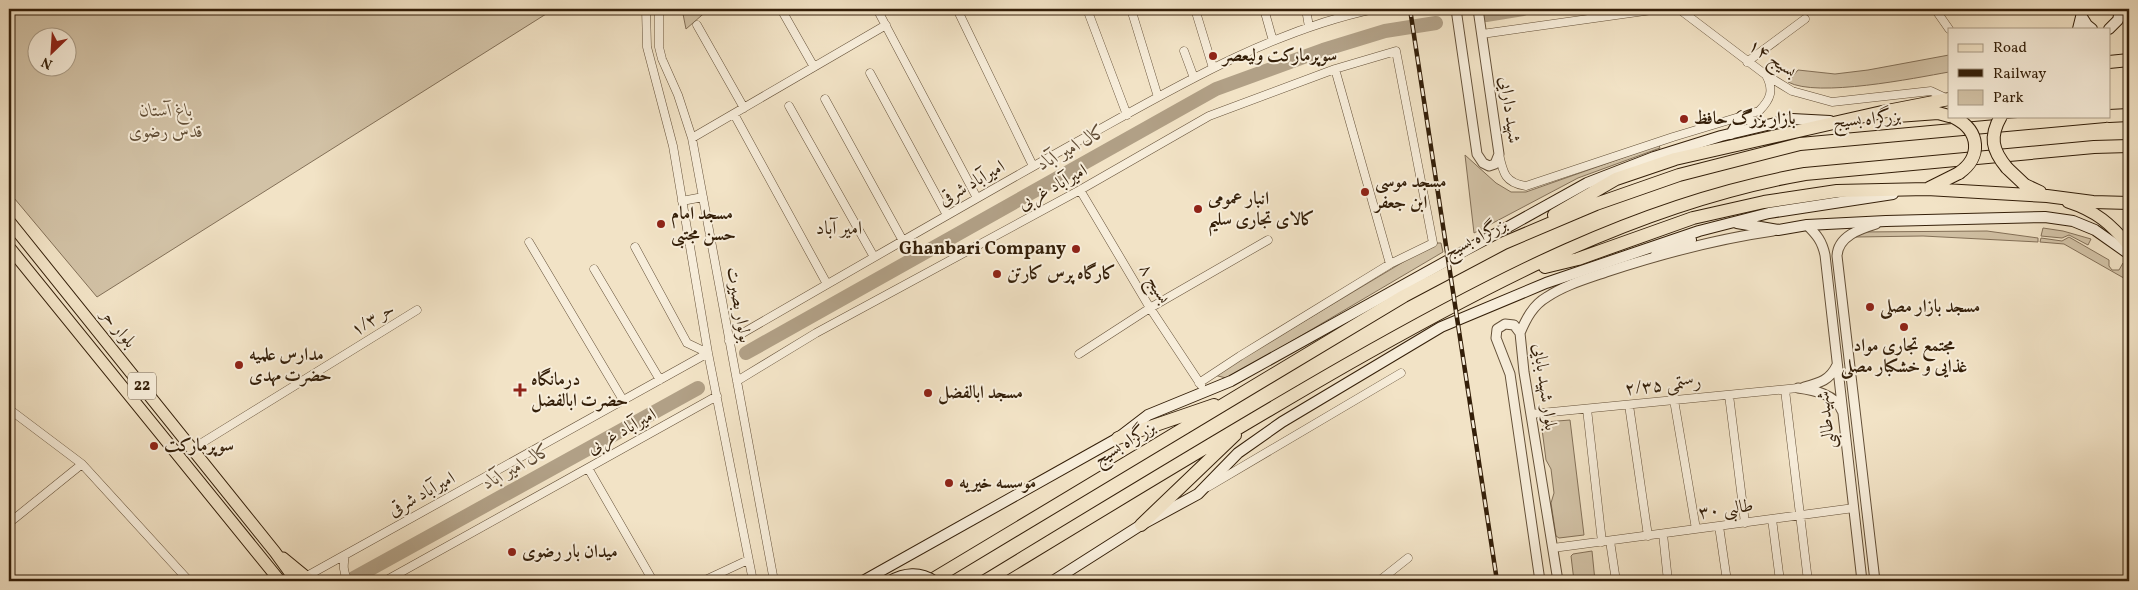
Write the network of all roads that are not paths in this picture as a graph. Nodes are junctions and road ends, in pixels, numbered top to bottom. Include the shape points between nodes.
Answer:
1 (646, 9) edge
2 (659, 9) edge
3 (781, 9) edge
4 (877, 9) edge
5 (957, 9) edge
6 (1087, 9) edge
7 (1131, 9) edge
8 (1195, 9) edge
9 (1264, 9) edge
10 (1306, 9) edge
11 (1374, 9) edge
12 (1456, 9) edge
13 (1478, 9) edge
14 (1659, 9) edge
15 (1679, 9) edge
16 (1935, 9) edge
17 (2120, 10) edge
18 (1345, 12) edge
19 (2083, 13) edge
20 (1806, 19) dead end
21 (2129, 21) edge
22 (886, 24) junction
23 (697, 25) dead end
24 (1309, 27) junction
25 (1948, 28) edge
26 (2078, 28) edge
27 (2091, 28) edge
28 (2110, 28) edge
29 (1482, 34) junction
30 (1273, 41) junction
31 (1184, 51) dead end
32 (2129, 60) edge
33 (1747, 62) junction
34 (2110, 62) edge
35 (814, 67) junction
36 (1213, 68) junction
37 (1335, 69) junction
38 (870, 73) dead end
39 (1766, 75) junction
40 (1194, 78) junction
41 (1158, 98) junction
42 (825, 99) dead end
43 (1948, 99) edge
44 (1948, 100) edge
45 (790, 106) dead end
46 (744, 108) junction
47 (1882, 112) junction
48 (734, 114) junction
49 (1127, 115) junction
50 (2129, 115) edge
51 (1742, 116) junction
52 (1948, 116) edge
53 (2110, 116) edge
54 (1954, 118) edge
55 (2000, 118) edge
56 (2083, 118) edge
57 (1841, 122) junction
58 (1760, 126) junction
59 (1731, 134) junction
60 (692, 138) junction
61 (2129, 146) edge
62 (1499, 154) junction
63 (1034, 166) junction
64 (1927, 189) junction
65 (1080, 190) junction
66 (2047, 196) junction
67 (703, 197) junction
68 (977, 198) junction
69 (682, 201) junction
70 (2129, 203) edge
71 (947, 215) junction
72 (1886, 221) junction
73 (1731, 222) junction
74 (9, 223) edge
75 (1807, 225) junction
76 (1778, 230) junction
77 (903, 240) junction
78 (1268, 240) dead end
79 (530, 242) dead end
80 (1504, 243) junction
81 (2129, 246) edge
82 (9, 247) edge
83 (635, 247) dead end
84 (2129, 254) edge
85 (1656, 255) junction
86 (1825, 255) junction
87 (1836, 256) junction
88 (874, 257) junction
89 (1390, 264) junction
90 (594, 269) dead end
91 (1518, 273) junction
92 (827, 284) junction
93 (1150, 308) junction
94 (417, 310) dead end
95 (1520, 333) junction
96 (729, 341) junction
97 (708, 353) junction
98 (1079, 354) dead end
99 (1838, 365) junction
100 (1401, 374) dead end
101 (660, 380) junction
102 (737, 381) junction
103 (1202, 387) junction
104 (1798, 388) junction
105 (1785, 390) junction
106 (1729, 395) junction
107 (717, 396) junction
108 (1238, 397) junction
109 (623, 400) junction
110 (1674, 400) junction
111 (1630, 405) junction
112 (9, 409) edge
113 (1587, 409) junction
114 (1531, 414) junction
115 (1843, 415) junction
116 (1254, 418) junction
117 (1118, 438) junction
118 (1858, 438) junction
119 (1846, 441) junction
120 (192, 449) junction
121 (82, 464) junction
122 (588, 468) junction
123 (1198, 494) junction
124 (1854, 508) junction
125 (1800, 515) junction
126 (11, 519) edge
127 (1772, 519) junction
128 (1744, 523) junction
129 (1141, 525) junction
130 (1720, 526) junction
131 (1696, 529) junction
132 (1663, 534) junction
133 (1648, 536) junction
134 (1606, 541) junction
135 (1553, 548) junction
136 (345, 555) junction
137 (1408, 558) dead end
138 (748, 560) junction
139 (263, 563) junction
140 (305, 580) edge
141 (189, 581) edge
142 (273, 581) edge
143 (280, 581) edge
144 (348, 581) edge
145 (385, 581) edge
146 (653, 581) edge
147 (703, 581) edge
148 (753, 581) edge
149 (774, 581) edge
150 (863, 581) edge
151 (890, 581) edge
152 (930, 581) edge
153 (934, 581) edge
154 (985, 581) edge
155 (1053, 581) edge
156 (1379, 581) edge
157 (1540, 581) edge
158 (1558, 581) edge
159 (1616, 581) edge
160 (1668, 581) edge
161 (1727, 581) edge
162 (1780, 581) edge
163 (1808, 581) edge
164 (1862, 581) edge
165 (1875, 581) edge

1 - 69 street via 648,47 673,146
2 - 60 street, بولوار بصیرت via 662,59
3 - 35 street
4 - 22 street
5 - 63 street
6 - 49 street
7 - 41 street
8 - 36 street
9 - 30 street
10 - 24 street
11 - 18 street, امیرآباد شرقی
12 - 62 street, شهید دارایی via 1477,154 1489,166 1496,164
13 - 29 street, شهید دارایی
14 - 29 street
15 - 33 street, بسیج ۱۴
16 - 25 street
17 - 21 main road
17 - 28 main road via 2118,20
18 - 24 street, امیرآباد شرقی
19 - 26 main road
19 - 27 main road
20 - 33 street
22 - 35 street
22 - 68 street
23 - 46 street
24 - 30 street, امیرآباد شرقی
29 - 62 street, شهید دارایی
30 - 36 street, امیرآباد شرقی
31 - 40 street
32 - 34 highway
33 - 39 street, بسیج ۱۴
35 - 46 street
36 - 40 street, امیرآباد شرقی
37 - 65 street, امیرآباد غربی via 1209,116
37 - 89 street
37 - 89 street, امیرآباد غربی via 1396,52 1433,243
38 - 71 street
39 - 43 street, بسیج ۱۴ via 1792,91 1832,102 1931,90
39 - 51 street via 1771,84 1767,103 1759,111
40 - 41 street, امیرآباد شرقی
41 - 49 street, امیرآباد شرقی
42 - 77 street
44 - 47 highway
45 - 88 street
46 - 48 street
47 - 52 highway via 1894,117
47 - 57 highway
48 - 60 street
48 - 92 street
49 - 63 street, امیرآباد شرقی
50 - 53 highway
51 - 58 main road
51 - 59 main road
51 - 62 street via 1526,186 1514,184 1503,173
54 - 64 highway, bridge via 1969,128 1975,144 1971,161 1959,173
55 - 66 highway, bridge via 1993,141 1997,156 2024,185
56 - 80 highway, بزرگراه بسیج via 1800,144 1679,175 1596,204
57 - 58 main road via 1792,119
57 - 80 highway via 1675,159 1616,179
58 - 59 main road
59 - 103 main road via 1654,157 1586,183 1231,381
60 - 67 street, بولوار بصیرت
61 - 91 highway via 1805,174 1761,182 1688,203 1607,232
63 - 68 street, امیرآباد شرقی
64 - 66 highway
64 - 73 main road via 1769,213
64 - 91 highway via 1837,191 1764,202 1693,218 1578,259
65 - 93 street, بسیج ۸
65 - 102 street, امیرآباد غربی via 816,333
66 - 70 highway
66 - 81 main road via 2094,213 2113,226
67 - 69 street
67 - 96 street, بولوار بصیرت
68 - 71 street, امیرآباد شرقی
69 - 97 street
71 - 77 street, امیرآباد شرقی
72 - 75 main road
72 - 84 main road via 2045,217 2096,230
72 - 87 street via 1860,229 1846,238
73 - 76 main road
73 - 85 main road
73 - 123 main road via 1546,283 1442,327 1256,439
74 - 120 main road, بلوار حر / 22
75 - 76 main road
75 - 86 street, شهیدطالبی via 1818,236
76 - 85 street
77 - 88 street, امیرآباد شرقی
78 - 93 street
79 - 109 street
80 - 108 highway, بزرگراه بسیج via 1404,296
82 - 139 main road, بلوار حر / 22
83 - 97 street via 687,343
85 - 95 street via 1568,285 1545,298 1528,316
86 - 87 street via 1829,250
86 - 99 street, شهیدطالبی
87 - 118 street, شهیدطالبی
88 - 92 street, امیرآباد شرقی
89 - 103 street via 1240,356
90 - 101 street
91 - 116 highway via 1420,323
92 - 96 street, امیرآباد شرقی
93 - 98 street
93 - 103 street, بسیج ۸
94 - 120 street, حر ۱/۳
95 - 114 street, بلوار شهید بابایی
95 - 157 street, بلوار شهید بابایی via 1514,325 1505,324 1497,329 1496,338 1510,374
96 - 102 street, بولوار بصیرت
97 - 101 street, امیرآباد شرقی
97 - 107 street
99 - 104 street via 1821,383
99 - 115 street, شهیدطالبی
100 - 123 street
101 - 109 street, امیرآباد شرقی
102 - 149 street, بولوار بصیرت
103 - 117 main road via 1148,415
104 - 105 street, رستمی ۲/۳۵
104 - 115 street via 1810,389 1834,399
105 - 106 street, رستمی ۲/۳۵
105 - 125 street
106 - 110 street, رستمی ۲/۳۵
106 - 128 street
107 - 122 street, امیرآباد غربی
107 - 138 street
108 - 117 highway
108 - 152 highway, بزرگراه بسیج
109 - 136 street, امیرآباد شرقی
110 - 111 street, رستمی ۲/۳۵
110 - 131 street
111 - 113 street, رستمی ۲/۳۵
111 - 133 street
112 - 121 street
113 - 114 street, رستمی ۲/۳۵
113 - 134 street
114 - 135 street, بلوار شهید بابایی
115 - 119 street, شهیدطالبی
116 - 129 highway
116 - 154 highway
117 - 150 main road
118 - 119 street
118 - 165 street, شهیدطالبی
119 - 124 street, شهیدطالبی
120 - 140 main road, بلوار حر / 22 via 275,552
121 - 126 street
121 - 141 street
122 - 145 street, امیرآباد غربی
122 - 146 street
123 - 129 main road
124 - 125 street, طالبی ۳۰
124 - 164 street, شهیدطالبی
125 - 127 street, طالبی ۳۰
125 - 163 street
127 - 128 street, طالبی ۳۰
127 - 162 street
128 - 130 street, طالبی ۳۰
129 - 155 main road
130 - 131 street, طالبی ۳۰
130 - 161 street
131 - 132 street, طالبی ۳۰
132 - 133 street, طالبی ۳۰
132 - 160 street
133 - 134 street, طالبی ۳۰
134 - 135 street, طالبی ۳۰
134 - 159 street
135 - 158 street, بلوار شهید بابایی
136 - 140 street, امیرآباد شرقی
136 - 144 street via 344,574
137 - 156 street
138 - 147 street
138 - 148 street
139 - 142 main road, 22
139 - 143 main road
151 - 153 main road, bridge via 907,574 919,574

